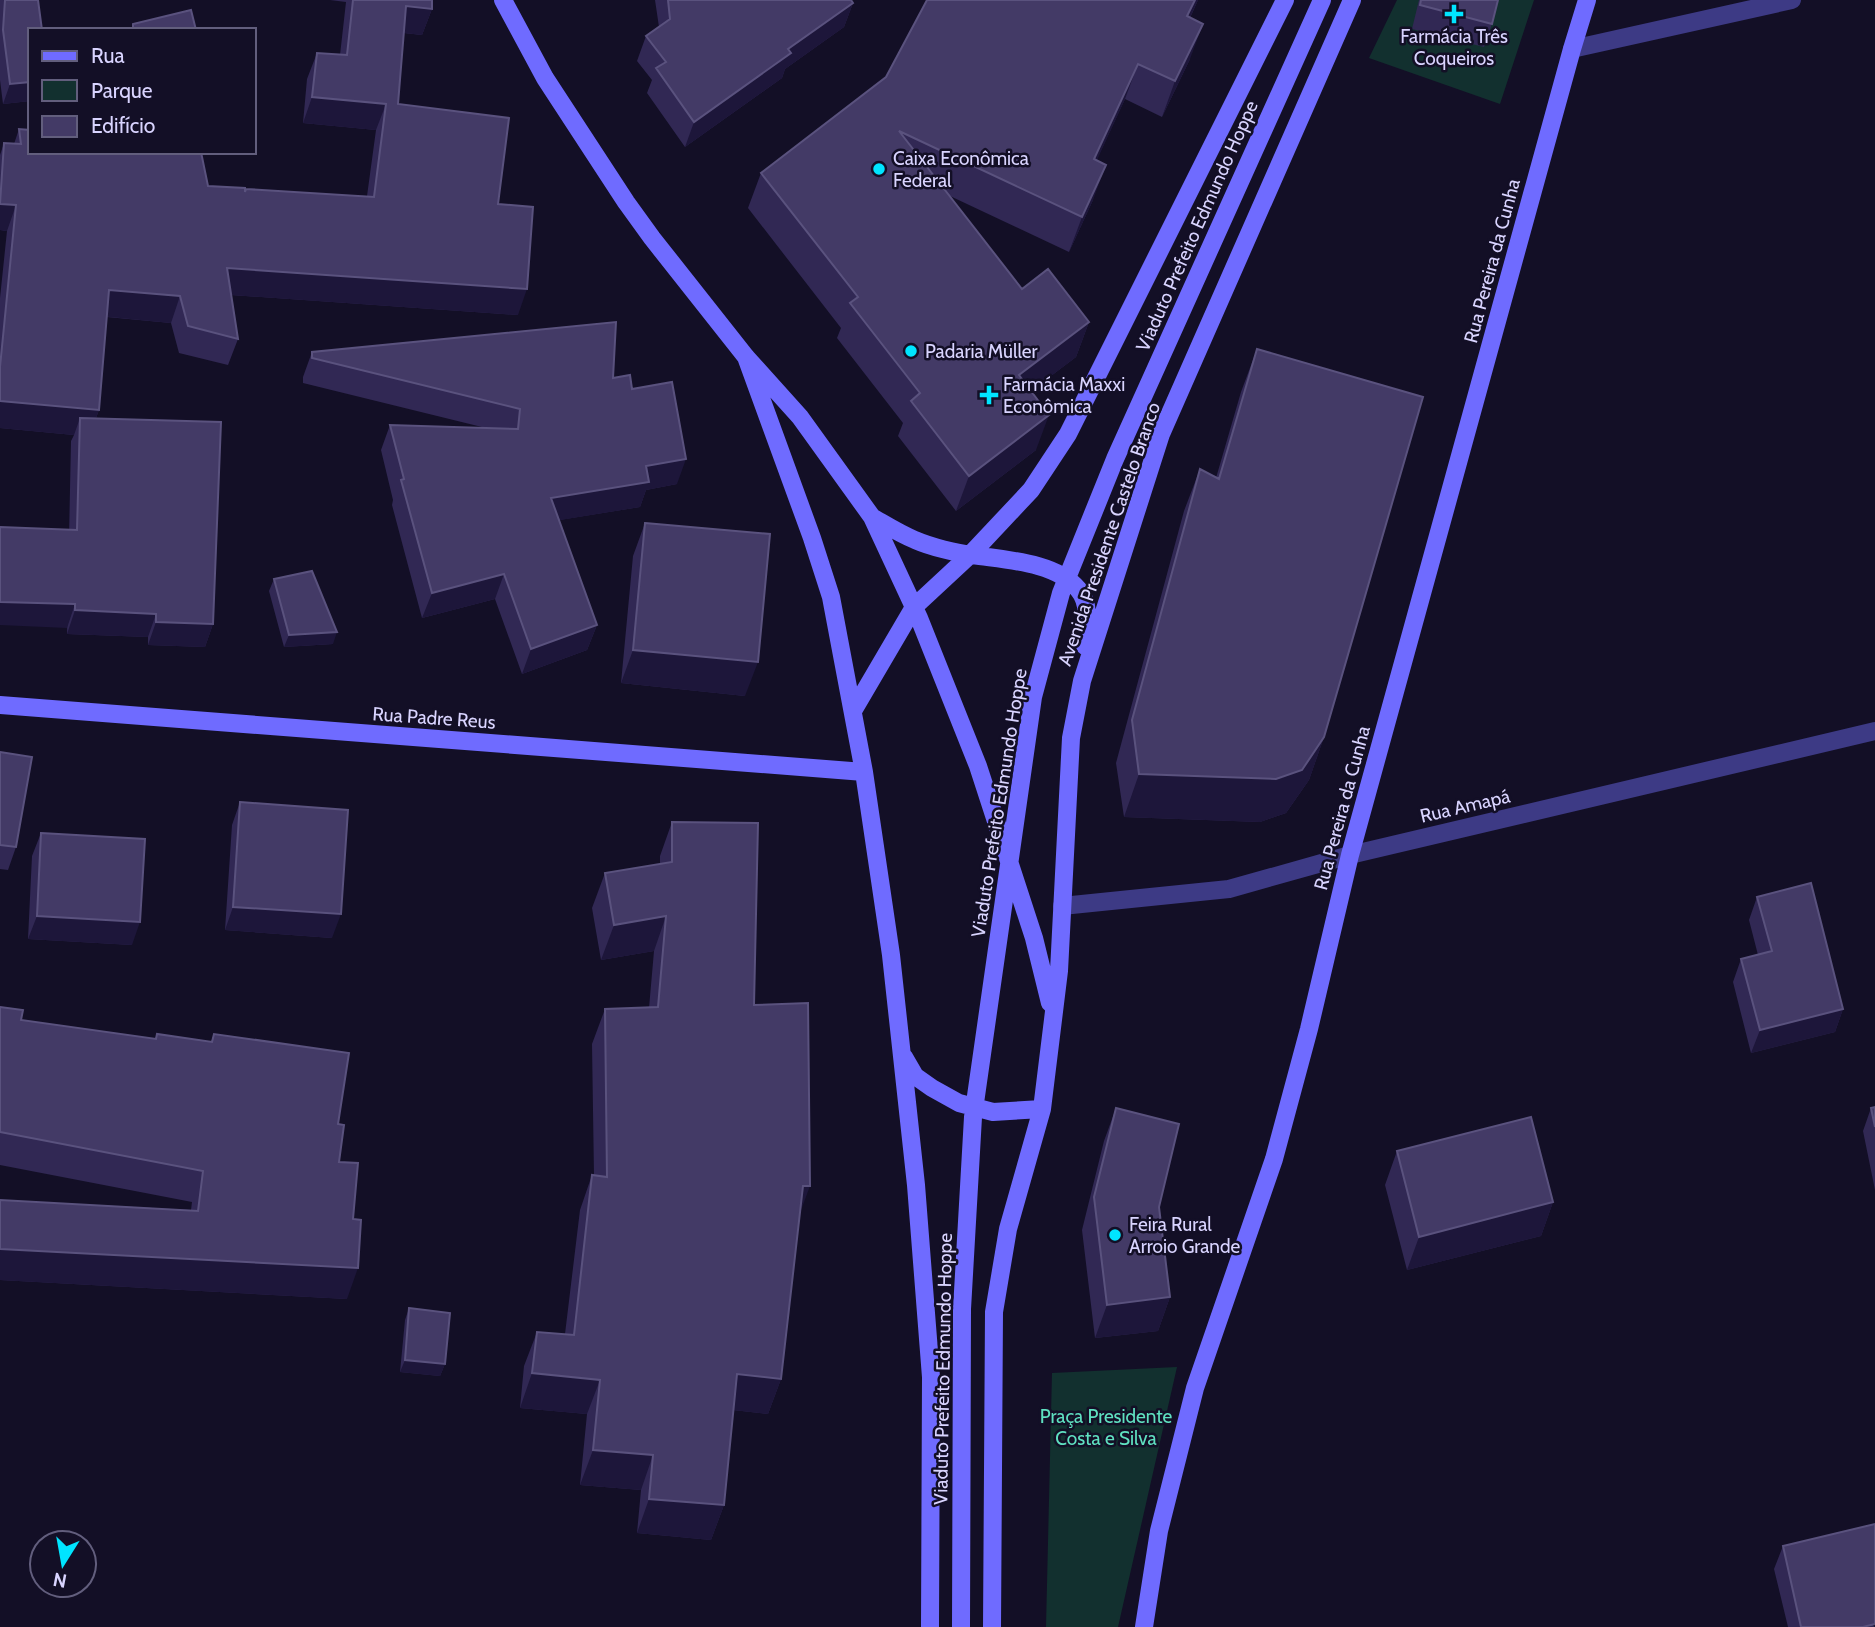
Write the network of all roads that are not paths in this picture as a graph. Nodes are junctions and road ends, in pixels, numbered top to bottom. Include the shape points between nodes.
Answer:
1 (503, 0) edge
2 (1285, 0) edge
3 (1322, 0) edge
4 (1352, 0) edge
5 (1587, 0) edge
6 (1792, 0) edge
7 (1572, 49) junction
8 (746, 357) junction
9 (872, 517) junction
10 (970, 555) junction
11 (914, 607) junction
12 (1082, 681) junction
13 (0, 705) edge
14 (853, 711) junction
15 (1875, 731) edge
16 (864, 772) junction
17 (1350, 855) junction
18 (1062, 906) junction
19 (1053, 1015) junction
20 (902, 1054) junction
21 (1042, 1109) junction
22 (930, 1627) edge
23 (961, 1627) edge
24 (992, 1627) edge
25 (1144, 1627) edge

1 - 8 main road via 545,78 625,202
2 - 10 main road via 1068,434 1031,490
3 - 23 main road, Viaduto Prefeito Edmundo Hoppe via 1115,459 1061,593 1033,697 973,1117 962,1309
4 - 12 main road, Avenida Presidente Castelo Branco via 1161,434
5 - 7 main road, Rua Pereira da Cunha
6 - 7 street
7 - 17 main road, Rua Pereira da Cunha
8 - 9 main road via 800,417
8 - 14 main road via 831,597
9 - 10 main road via 915,540
9 - 11 main road
10 - 11 main road
10 - 12 main road via 1037,566 1059,573 1078,588 1086,601 1088,623
11 - 14 main road
11 - 19 main road via 997,820
12 - 18 main road, Avenida Presidente Castelo Branco via 1071,737
13 - 16 main road, Rua Padre Reus
14 - 16 main road
15 - 17 street, Rua Amapá
16 - 20 main road
17 - 18 street, Rua Amapá via 1229,888
17 - 25 main road, Rua Pereira da Cunha via 1274,1159 1195,1388 1159,1531
18 - 19 main road, Avenida Presidente Castelo Branco
19 - 21 main road, Avenida Presidente Castelo Branco
20 - 21 main road via 915,1076 959,1103 993,1112
20 - 22 main road via 931,1377
21 - 24 main road, Avenida Presidente Castelo Branco via 1008,1229 994,1312

